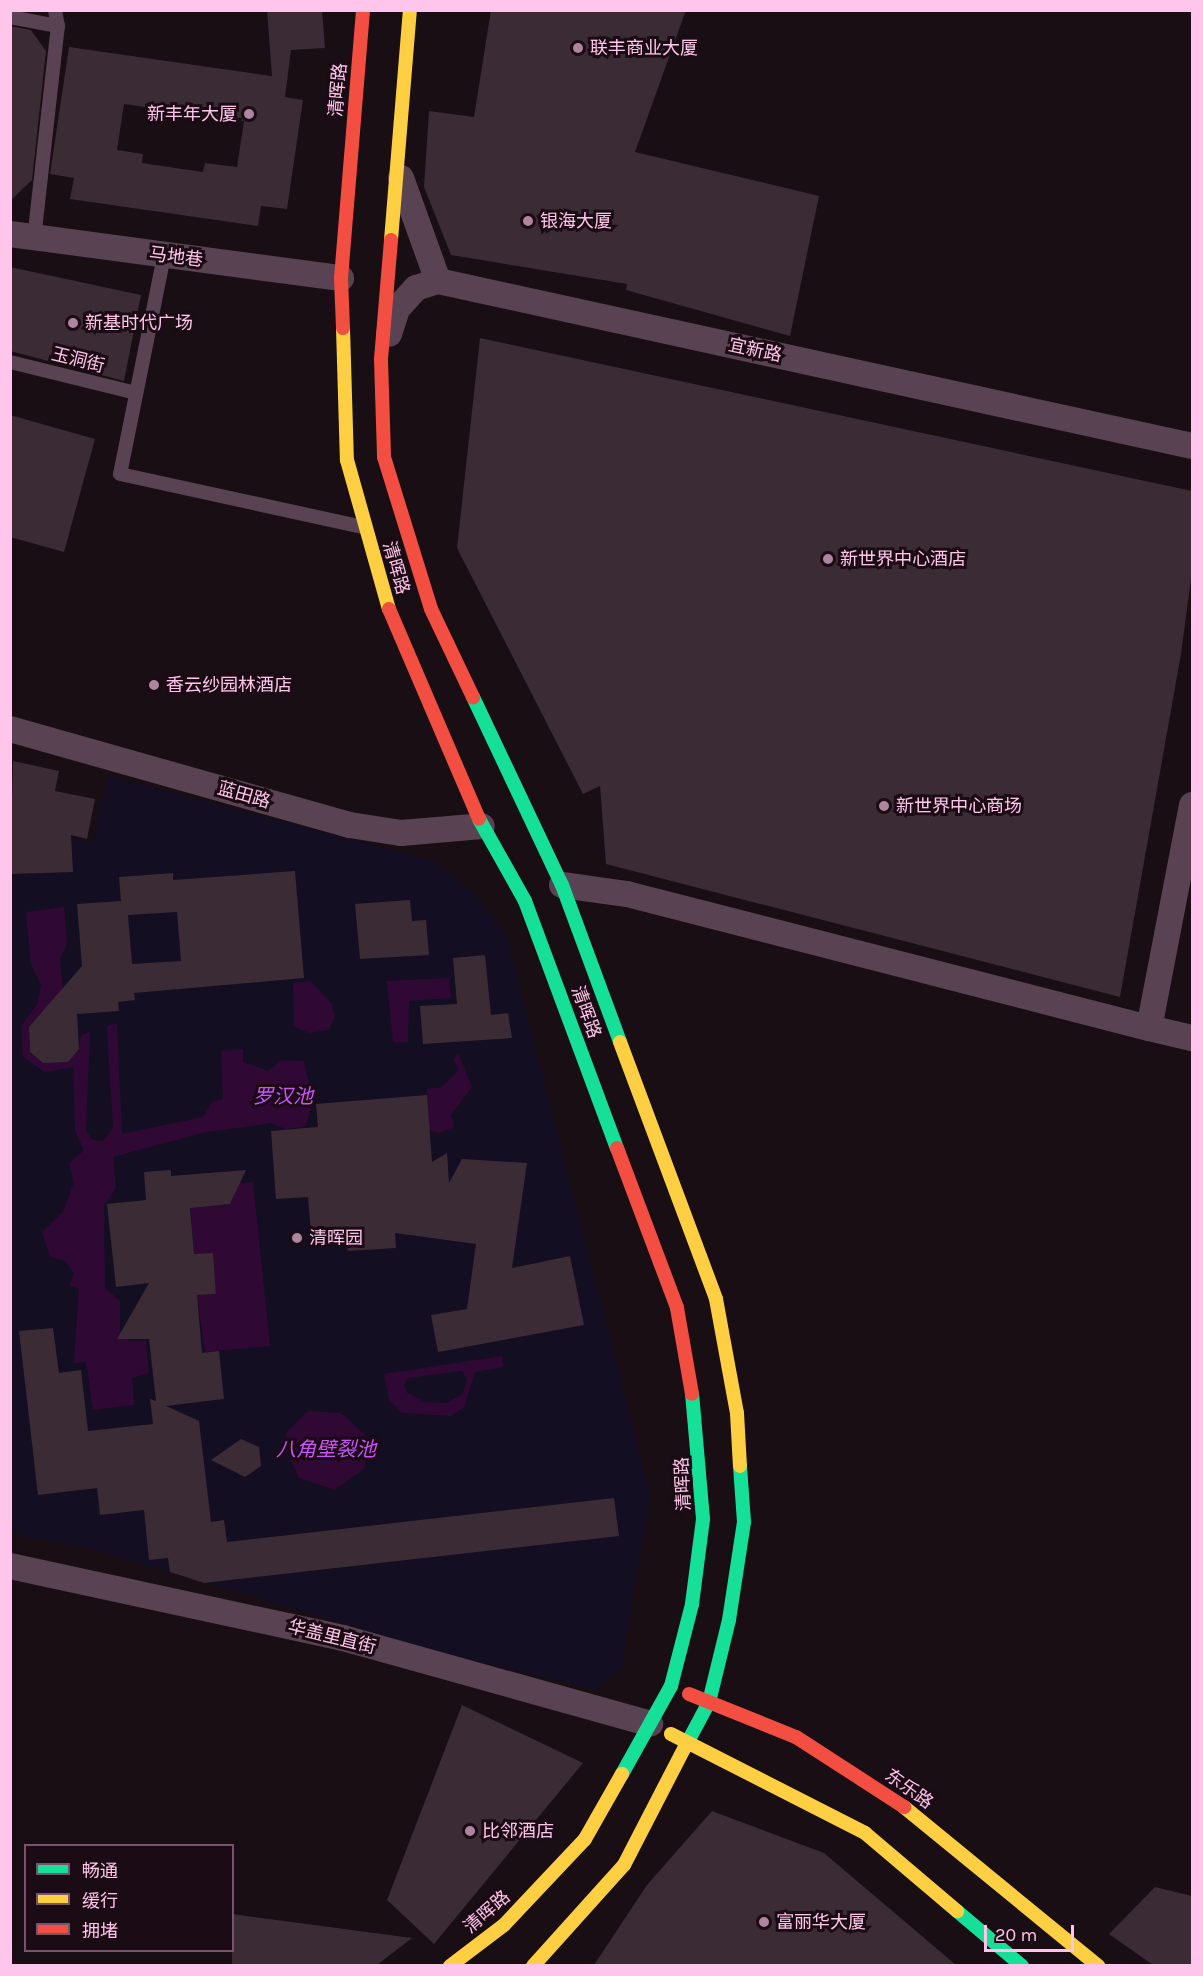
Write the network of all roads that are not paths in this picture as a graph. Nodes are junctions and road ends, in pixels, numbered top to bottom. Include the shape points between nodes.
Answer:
1 (55, 10) edge
2 (363, 10) edge
3 (410, 10) edge
4 (10, 17) edge
5 (58, 26) junction
6 (397, 165) junction
7 (22, 237) edge
8 (164, 256) junction
9 (341, 278) junction
10 (438, 281) junction
11 (381, 360) junction
12 (10, 363) edge
13 (136, 393) junction
14 (1192, 446) edge
15 (366, 527) junction
16 (10, 729) edge
17 (1192, 805) edge
18 (482, 826) junction
19 (562, 885) junction
20 (1149, 1028) junction
21 (1192, 1038) edge
22 (10, 1566) edge
23 (671, 1686) junction
24 (709, 1702) junction
25 (650, 1724) junction
26 (689, 1744) junction
27 (450, 1965) edge
28 (533, 1965) edge
29 (1022, 1965) edge
30 (1098, 1965) edge

1 - 5 lane
2 - 9 street, 清晖路
3 - 6 street, 清晖路
4 - 5 lane
5 - 7 lane
6 - 10 street via 419,241
6 - 11 street, 清晖路
7 - 8 street, 马地巷
8 - 9 street, 马地巷
8 - 13 lane
9 - 15 street, 清晖路 via 347,460
10 - 11 street via 416,288 397,309
10 - 14 street, 宜新路
11 - 19 street, 清晖路 via 384,457 431,609
12 - 13 lane, 玉洞街
13 - 15 lane via 120,474
15 - 18 street, 清晖路 via 392,620
16 - 18 street, 蓝田路 via 350,825 401,832
17 - 20 street
18 - 23 street, 清晖路 via 525,901 677,1308 698,1420 703,1519 692,1604
19 - 20 street via 627,894
19 - 24 street, 清晖路 via 716,1299 737,1413 744,1522 729,1620
20 - 21 street
22 - 25 street, 华盖里直街 via 344,1638
23 - 24 street, 东乐路
23 - 25 street, 清晖路
24 - 26 street, 清晖路
24 - 30 street, 东乐路 via 796,1737 901,1803
25 - 26 street
25 - 27 street, 清晖路 via 585,1839 504,1925
26 - 28 street, 清晖路 via 624,1865
26 - 29 street via 865,1833

